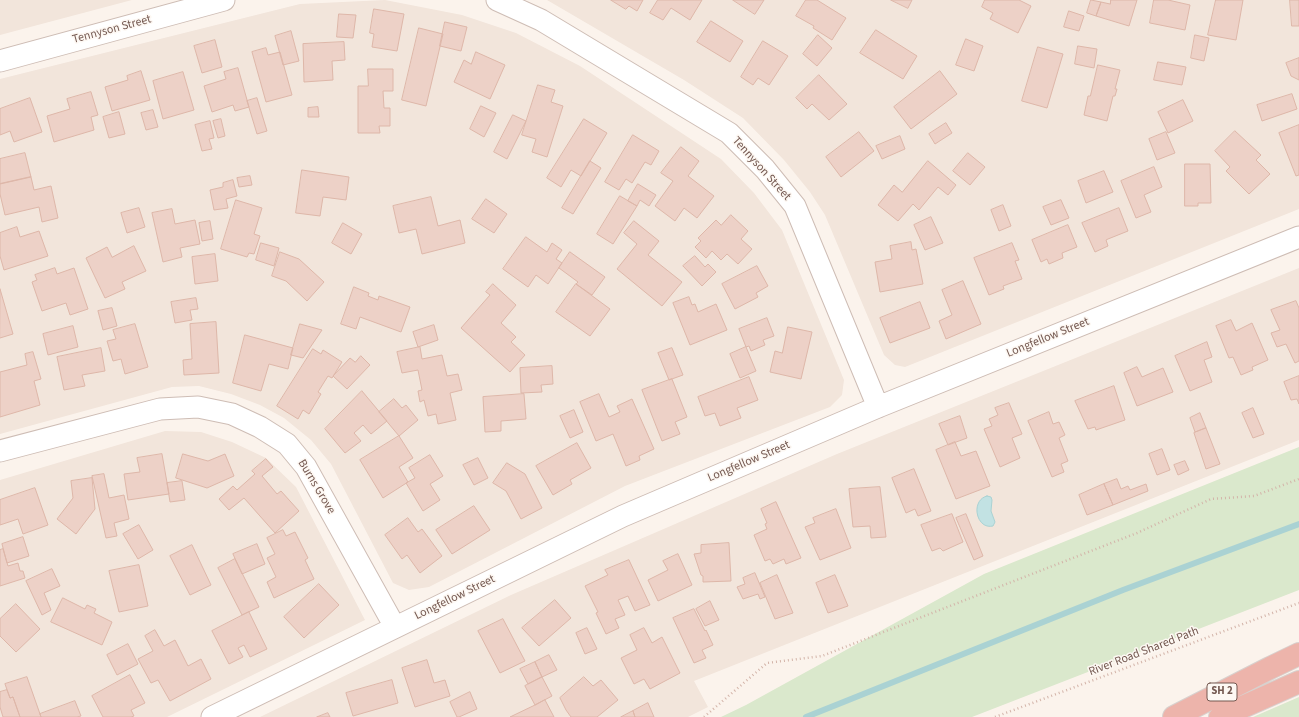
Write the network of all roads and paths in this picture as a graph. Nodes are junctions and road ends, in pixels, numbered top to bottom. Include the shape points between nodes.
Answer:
1 (224, 0) edge
2 (497, 0) edge
3 (0, 61) edge
4 (1299, 237) edge
5 (878, 407) junction
6 (0, 451) edge
7 (1299, 479) edge
8 (1299, 603) edge
9 (395, 627) junction
10 (1299, 654) edge
11 (1299, 682) edge
12 (212, 717) edge
13 (704, 717) edge
14 (995, 717) edge
15 (1174, 717) edge
16 (1220, 717) edge

1 - 3 street, Tennyson Street
2 - 5 street, Tennyson Street via 541,20 729,133 765,169 795,206
4 - 5 street, Longfellow Street
5 - 9 street, Longfellow Street via 623,516
6 - 9 street, Burns Grove via 160,409 198,407 232,414 287,444 306,467
7 - 13 path via 1254,496 1211,499 1136,533 822,656 767,663
8 - 14 path, River Road Shared Path
9 - 12 street, Longfellow Street
10 - 15 highway, SH 2
11 - 16 highway, SH 2

